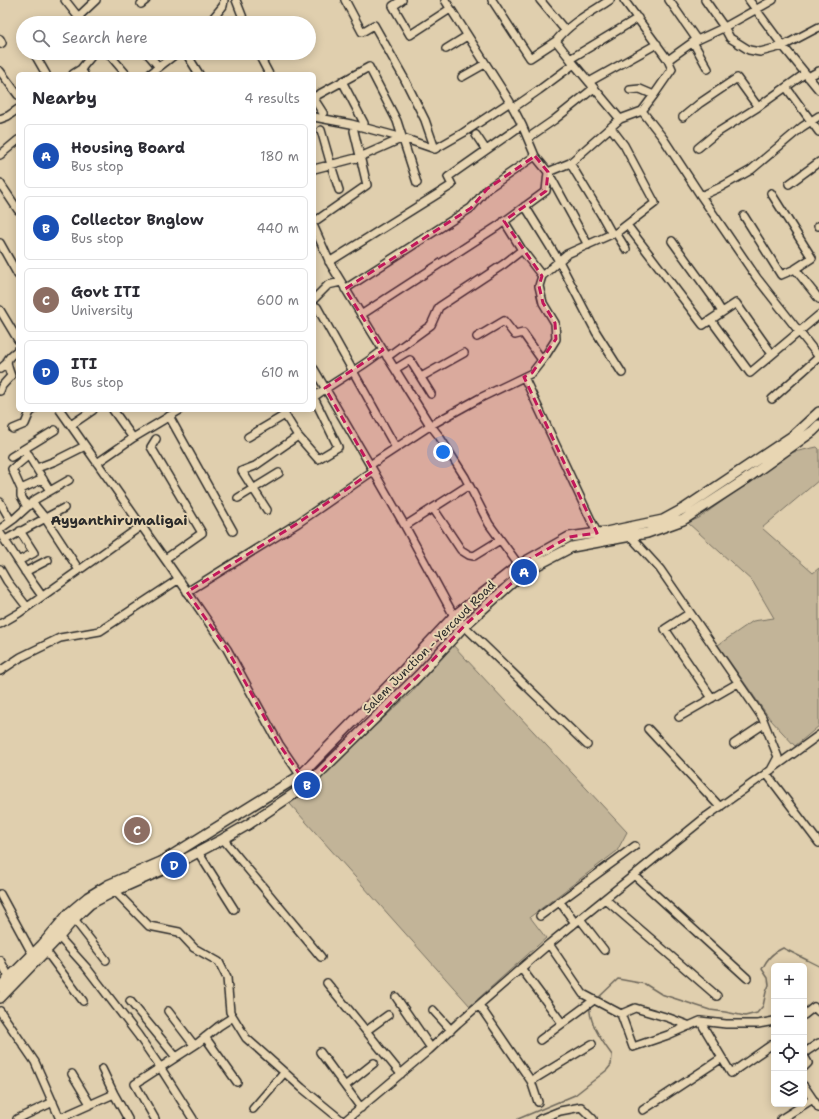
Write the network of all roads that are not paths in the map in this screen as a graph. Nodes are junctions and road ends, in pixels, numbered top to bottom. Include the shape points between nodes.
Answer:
1 (65, 0) edge
2 (96, 0) edge
3 (224, 0) edge
4 (236, 0) edge
5 (345, 0) edge
6 (402, 0) edge
7 (444, 0) edge
8 (492, 0) edge
9 (540, 0) edge
10 (610, 0) edge
11 (624, 0) edge
12 (669, 0) edge
13 (705, 0) edge
14 (749, 0) edge
15 (773, 0) edge
16 (450, 9) junction
17 (756, 10) junction
18 (77, 16) edge
19 (79, 16) edge
20 (215, 16) edge
21 (242, 16) edge
22 (638, 18) junction
23 (724, 27) junction
24 (819, 27) edge
25 (565, 30) junction
26 (467, 36) junction
27 (0, 39) edge
28 (556, 41) junction
29 (695, 41) junction
30 (0, 44) edge
31 (657, 44) junction
32 (783, 46) junction
33 (446, 49) dead end
34 (38, 60) edge
35 (89, 60) edge
36 (114, 60) edge
37 (153, 60) edge
38 (168, 60) edge
39 (190, 60) edge
40 (262, 60) edge
41 (668, 60) junction
42 (572, 62) junction
43 (485, 64) junction
44 (159, 67) junction
45 (708, 69) dead end
46 (0, 71) edge
47 (82, 71) edge
48 (819, 71) edge
49 (45, 72) edge
50 (124, 72) edge
51 (153, 72) edge
52 (198, 72) edge
53 (268, 72) edge
54 (807, 75) junction
55 (462, 77) dead end
56 (342, 81) junction
57 (589, 82) junction
58 (786, 87) junction
59 (594, 88) junction
60 (630, 90) dead end
61 (819, 90) edge
62 (16, 92) edge
63 (654, 95) junction
64 (316, 97) edge
65 (316, 101) edge
66 (511, 105) junction
67 (758, 107) junction
68 (16, 110) edge
69 (642, 110) junction
70 (323, 113) dead end
71 (819, 116) edge
72 (316, 117) edge
73 (683, 117) dead end
74 (0, 119) edge
75 (620, 119) junction
76 (811, 121) junction
77 (364, 123) dead end
78 (522, 125) junction
79 (610, 128) junction
80 (321, 130) dead end
81 (354, 131) dead end
82 (819, 132) edge
83 (476, 135) dead end
84 (404, 138) junction
85 (528, 138) junction
86 (16, 142) edge
87 (698, 148) dead end
88 (435, 149) junction
89 (486, 150) junction
90 (0, 155) edge
91 (535, 156) junction
92 (360, 157) junction
93 (819, 162) edge
94 (570, 163) junction
95 (331, 165) junction
96 (316, 169) edge
97 (548, 172) junction
98 (0, 183) edge
99 (417, 183) dead end
100 (789, 184) dead end
101 (339, 190) dead end
102 (771, 193) dead end
103 (701, 196) junction
104 (525, 206) junction
105 (16, 207) edge
106 (744, 216) dead end
107 (316, 221) edge
108 (504, 221) junction
109 (627, 225) junction
110 (614, 233) junction
111 (316, 234) edge
112 (672, 241) dead end
113 (0, 242) edge
114 (588, 245) junction
115 (626, 248) dead end
116 (522, 250) junction
117 (819, 254) edge
118 (812, 258) junction
119 (559, 261) junction
120 (329, 262) junction
121 (794, 268) junction
122 (16, 270) edge
123 (542, 276) junction
124 (343, 286) junction
125 (316, 296) edge
126 (819, 298) edge
127 (316, 307) edge
128 (0, 310) edge
129 (722, 312) junction
130 (361, 315) junction
131 (819, 315) edge
132 (711, 320) junction
133 (799, 332) junction
134 (16, 334) edge
135 (477, 338) dead end
136 (16, 352) edge
137 (385, 353) junction
138 (464, 353) dead end
139 (772, 354) junction
140 (819, 357) edge
141 (542, 360) junction
142 (7, 363) junction
143 (0, 369) edge
144 (395, 369) junction
145 (353, 371) junction
146 (316, 372) edge
147 (622, 373) dead end
148 (421, 377) junction
149 (524, 377) junction
150 (325, 388) junction
151 (0, 392) edge
152 (431, 394) dead end
153 (316, 396) edge
154 (772, 399) dead end
155 (316, 402) edge
156 (30, 412) edge
157 (64, 412) edge
158 (90, 412) edge
159 (114, 412) edge
160 (176, 412) edge
161 (819, 412) edge
162 (284, 413) edge
163 (169, 416) junction
164 (70, 425) junction
165 (431, 425) junction
166 (819, 425) edge
167 (13, 429) dead end
168 (55, 430) dead end
169 (298, 436) junction
170 (248, 437) dead end
171 (134, 438) junction
172 (156, 439) dead end
173 (85, 446) junction
174 (396, 448) junction
175 (27, 452) junction
176 (11, 457) dead end
177 (97, 463) junction
178 (37, 468) junction
179 (372, 468) junction
180 (279, 473) dead end
181 (43, 479) junction
182 (68, 480) dead end
183 (469, 485) junction
184 (21, 488) junction
185 (254, 489) junction
186 (50, 491) junction
187 (238, 498) dead end
188 (0, 502) edge
189 (30, 504) junction
190 (64, 508) dead end
191 (433, 508) junction
192 (267, 510) dead end
193 (45, 518) junction
194 (11, 520) junction
195 (142, 526) junction
196 (405, 526) junction
197 (0, 529) edge
198 (20, 531) junction
199 (233, 532) dead end
200 (0, 533) edge
201 (597, 533) junction
202 (630, 536) junction
203 (5, 540) junction
204 (500, 540) junction
205 (165, 559) junction
206 (48, 560) dead end
207 (18, 562) junction
208 (521, 568) junction
209 (0, 569) edge
210 (79, 570) junction
211 (25, 572) junction
212 (179, 579) junction
213 (187, 592) junction
214 (42, 596) junction
215 (27, 607) junction
216 (690, 613) junction
217 (454, 616) junction
218 (0, 624) edge
219 (464, 625) junction
220 (0, 671) edge
221 (738, 683) junction
222 (712, 698) junction
223 (680, 717) dead end
224 (764, 724) junction
225 (648, 729) dead end
226 (819, 735) edge
227 (734, 744) dead end
228 (587, 745) dead end
229 (769, 772) junction
230 (301, 775) junction
231 (307, 785) junction
232 (720, 807) junction
233 (223, 839) junction
234 (819, 843) edge
235 (636, 846) dead end
236 (198, 852) junction
237 (634, 875) junction
238 (115, 891) junction
239 (0, 894) edge
240 (605, 899) junction
241 (560, 902) junction
242 (234, 909) dead end
243 (540, 916) dead end
244 (70, 918) junction
245 (577, 921) junction
246 (59, 937) junction
247 (548, 944) junction
248 (604, 950) dead end
249 (46, 951) junction
250 (32, 955) junction
251 (321, 958) dead end
252 (0, 960) edge
253 (106, 960) dead end
254 (521, 968) junction
255 (9, 977) junction
256 (747, 978) dead end
257 (327, 983) dead end
258 (0, 987) edge
259 (717, 996) dead end
260 (396, 997) dead end
261 (0, 998) edge
262 (594, 1000) junction
263 (83, 1001) dead end
264 (130, 1001) dead end
265 (479, 1004) junction
266 (433, 1010) dead end
267 (0, 1011) edge
268 (168, 1011) dead end
269 (819, 1012) edge
270 (807, 1013) edge
271 (621, 1014) junction
272 (388, 1015) dead end
273 (233, 1017) junction
274 (700, 1021) junction
275 (771, 1022) edge
276 (562, 1023) junction
277 (690, 1026) junction
278 (451, 1030) junction
279 (366, 1031) junction
280 (205, 1037) junction
281 (540, 1040) dead end
282 (819, 1043) edge
283 (592, 1044) dead end
284 (194, 1045) junction
285 (771, 1045) edge
286 (431, 1048) junction
287 (807, 1051) edge
288 (320, 1052) dead end
289 (176, 1057) junction
290 (722, 1058) junction
291 (374, 1063) dead end
292 (160, 1067) junction
293 (102, 1069) dead end
294 (284, 1073) junction
295 (72, 1074) dead end
296 (401, 1074) junction
297 (531, 1081) junction
298 (237, 1082) dead end
299 (344, 1086) junction
300 (807, 1090) edge
301 (114, 1094) junction
302 (813, 1099) junction
303 (53, 1102) junction
304 (538, 1102) dead end
305 (90, 1104) junction
306 (361, 1108) junction
307 (819, 1108) edge
308 (253, 1109) dead end
309 (642, 1110) dead end
310 (556, 1116) edge
311 (60, 1118) edge
312 (17, 1119) edge
313 (128, 1119) edge
314 (155, 1119) edge
315 (193, 1119) edge
316 (340, 1119) edge
317 (348, 1119) edge
318 (540, 1119) edge
319 (592, 1119) edge
320 (782, 1119) edge

1 - 18 street
2 - 19 street
3 - 20 street via 223,6
4 - 21 street
5 - 88 street via 362,32 374,25 425,120
6 - 16 street via 393,6 410,35
7 - 16 street
8 - 28 street via 530,58
9 - 25 street
10 - 25 street
11 - 22 street
12 - 29 street
13 - 23 street
14 - 17 street
15 - 17 street
16 - 26 street
17 - 23 street
17 - 32 street
22 - 31 street
22 - 42 street
23 - 29 street
23 - 32 street via 730,38 749,50 760,52
24 - 32 street
25 - 28 street
26 - 33 street
26 - 43 street
27 - 30 street
28 - 42 street
29 - 41 street
29 - 45 street
31 - 41 street
31 - 57 street
32 - 54 street
34 - 49 street
35 - 47 street
36 - 50 street
37 - 44 street
38 - 44 street
39 - 52 street
40 - 53 street
41 - 63 street via 672,69
42 - 57 street
42 - 66 street via 539,90
43 - 55 street
43 - 66 street
44 - 51 street
46 - 62 street
48 - 54 street
54 - 58 street
54 - 61 street
56 - 64 street
56 - 77 street
56 - 84 street via 369,67
57 - 59 street
58 - 67 street
58 - 76 street
59 - 75 street
59 - 85 street
60 - 63 street via 640,89
63 - 69 street
65 - 70 street
66 - 78 street
66 - 88 street
67 - 73 street via 738,78
67 - 87 street
68 - 74 street
69 - 75 street
69 - 103 street
71 - 76 street
72 - 84 street
75 - 79 street
76 - 82 street
76 - 103 street via 752,170
78 - 85 street
78 - 89 street
79 - 94 street
79 - 109 street via 624,146 655,203
80 - 95 street
81 - 92 street
83 - 89 street
84 - 88 street
84 - 92 street
84 - 99 street
85 - 91 street
86 - 90 street
89 - 120 street via 448,177 452,185
91 - 97 street
91 - 124 street via 487,189 471,208
92 - 95 street
92 - 107 street via 367,185
93 - 100 street
94 - 97 street
94 - 110 street
95 - 96 street
95 - 101 street
97 - 104 street via 546,191
97 - 114 street
98 - 105 street
102 - 118 street
103 - 133 street via 757,278
104 - 108 street
104 - 119 street
106 - 121 street via 781,275
108 - 116 street
108 - 130 street
109 - 110 street
109 - 132 street via 704,325
110 - 114 street
110 - 115 street
111 - 120 street
112 - 129 street
113 - 122 street
114 - 119 street via 567,254
116 - 123 street
116 - 137 street via 439,307 431,325
117 - 118 street
118 - 121 street
119 - 123 street
119 - 147 street via 596,332
120 - 124 street
121 - 126 street
123 - 141 street via 539,286 543,303 555,323 556,340
124 - 125 street via 328,285
124 - 130 street
127 - 145 street
128 - 134 street
129 - 132 street
129 - 139 street via 736,303
130 - 137 street
131 - 133 street
132 - 139 street via 750,373
133 - 139 street
133 - 140 street
135 - 141 street via 504,321 515,335 524,333
136 - 142 street via 9,357
137 - 144 street
137 - 145 street
138 - 148 street
140 - 154 street
141 - 149 street via 532,373
142 - 143 street
142 - 151 street via 11,376
144 - 148 street via 410,360
144 - 165 street
145 - 150 street
145 - 174 street
146 - 150 street
148 - 152 street
149 - 165 street
149 - 201 street
150 - 153 street
150 - 179 street
155 - 169 street via 338,447 318,459
156 - 167 street via 25,424
157 - 164 street
158 - 164 street
159 - 171 street
160 - 163 street
161 - 201 main road via 794,436 663,520
162 - 169 street
162 - 170 street
163 - 171 street
163 - 199 street
164 - 173 street
165 - 174 street
165 - 183 street
166 - 202 main road, Salem Junction - Yercaud Road via 746,479 683,520 647,533
168 - 175 street
169 - 185 street via 255,466 242,471
171 - 177 street
172 - 205 street via 151,447 202,533
173 - 177 street
173 - 178 street
174 - 179 street
175 - 176 street
175 - 178 street
175 - 184 street via 12,469
177 - 195 street
178 - 181 street
179 - 196 street
179 - 213 street via 298,523
180 - 185 street
181 - 184 street
181 - 186 street
182 - 186 street
183 - 191 street
183 - 204 street
184 - 189 street via 20,496
185 - 187 street
185 - 192 street
186 - 189 street
188 - 194 street
189 - 193 street
189 - 194 street
190 - 193 street
191 - 196 street
191 - 204 street via 462,550 469,555 474,556
193 - 198 street
193 - 210 street
194 - 197 street
195 - 205 street
195 - 210 street
196 - 217 street
198 - 203 street
198 - 207 street via 34,553
200 - 203 street
201 - 208 main road via 569,537
202 - 208 main road, Salem Junction - Yercaud Road via 572,547
202 - 216 street via 660,570
203 - 207 street
204 - 208 street
205 - 212 street
206 - 211 street
207 - 211 street
208 - 217 main road
208 - 219 main road, Salem Junction - Yercaud Road
209 - 215 street
210 - 214 street
211 - 214 street
212 - 213 street
212 - 220 street via 100,631 60,638 21,657
213 - 230 street via 227,649 279,744
214 - 215 street
215 - 218 street
216 - 221 street
216 - 222 street via 665,629
217 - 219 street
217 - 230 main road
219 - 228 street
219 - 231 main road, Salem Junction - Yercaud Road via 419,675
221 - 222 street
221 - 224 street via 762,717
222 - 223 street
224 - 227 street
224 - 229 street via 778,757
225 - 232 street
226 - 229 street
229 - 232 street
229 - 234 street
230 - 231 street
230 - 244 main road via 161,862 108,885 88,897
231 - 233 main road, Salem Junction - Yercaud Road
232 - 237 street
233 - 236 main road, Salem Junction - Yercaud Road
233 - 251 street
235 - 241 street
236 - 238 main road, Salem Junction - Yercaud Road via 174,866
236 - 242 street
237 - 240 street
237 - 256 street
238 - 244 main road, Salem Junction - Yercaud Road
238 - 273 street via 149,926 179,932 194,948 219,962 227,978 230,1012
239 - 250 street
240 - 245 street
240 - 259 street
241 - 243 street
241 - 245 street
244 - 246 main road
244 - 250 main road, Salem Junction - Yercaud Road
244 - 253 street
245 - 247 street
245 - 248 street
246 - 249 main road
246 - 292 street via 86,966
247 - 254 street
247 - 262 street via 584,994
249 - 261 main road
249 - 263 street
250 - 255 main road, Salem Junction - Yercaud Road
252 - 255 street
254 - 265 street
254 - 276 street
255 - 258 main road, Salem Junction - Yercaud Road
257 - 279 street
260 - 286 street
262 - 271 street
262 - 276 street
264 - 289 street
265 - 278 street
265 - 297 street
266 - 278 street
267 - 303 street via 35,1062
268 - 284 street
269 - 270 street via 814,1007
271 - 277 street via 635,1008
271 - 277 street via 633,1047
272 - 279 street
273 - 280 street
273 - 294 street via 246,1038
274 - 275 street via 726,1024
274 - 277 street
274 - 290 street
276 - 281 street
278 - 286 street
279 - 296 street
280 - 284 street
280 - 298 street
282 - 287 street
283 - 297 street
284 - 289 street
285 - 290 street via 731,1073
286 - 296 street
288 - 299 street
289 - 292 street
290 - 309 street
291 - 299 street
292 - 314 street via 135,1084
292 - 315 street
293 - 301 street
294 - 308 street
294 - 316 street
295 - 305 street
296 - 306 street
297 - 304 street
299 - 306 street
300 - 302 street
301 - 305 street
301 - 313 street
302 - 307 street
302 - 320 street
303 - 311 street
303 - 312 street
305 - 311 street
306 - 317 street
310 - 318 street
310 - 319 street via 560,1111 581,1107

